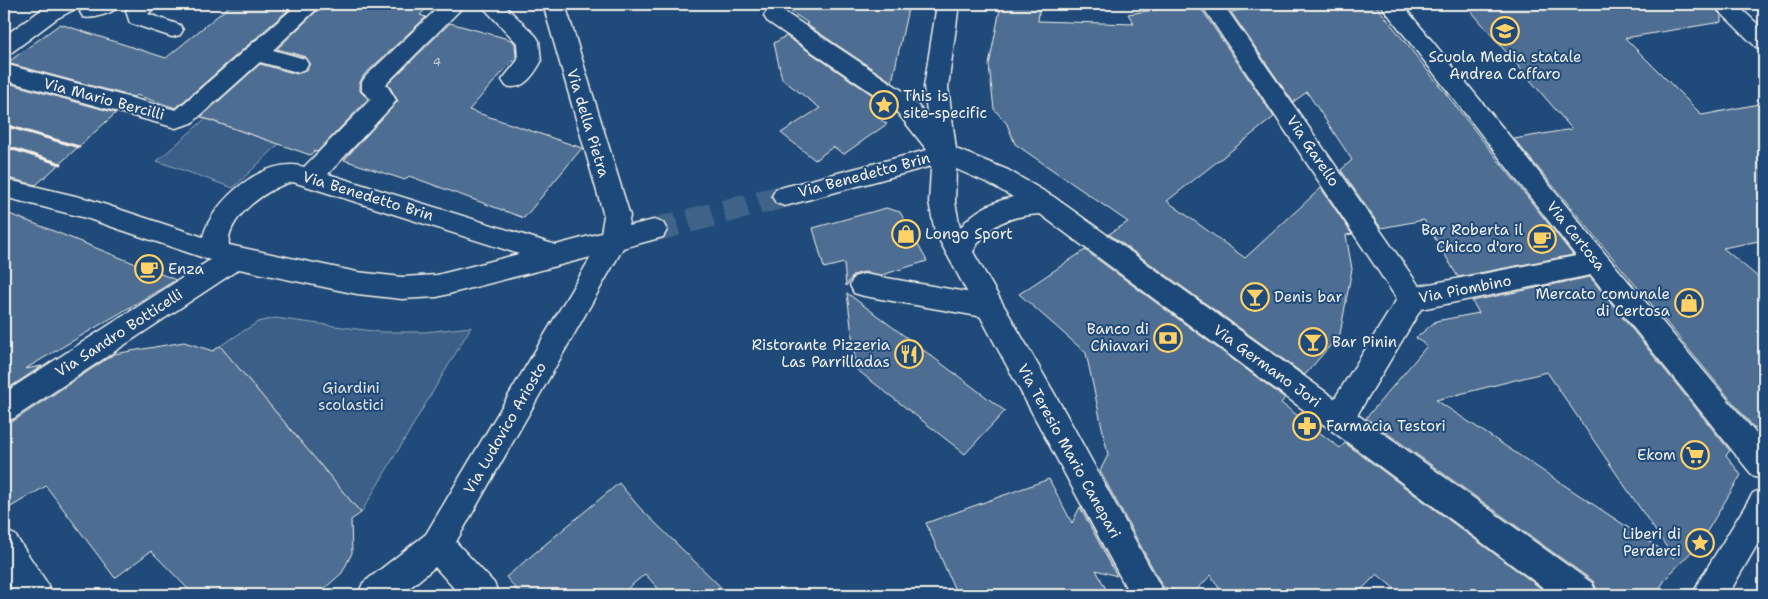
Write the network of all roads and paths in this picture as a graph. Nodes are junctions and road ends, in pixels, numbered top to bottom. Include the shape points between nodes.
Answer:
1 (67, 4) edge
2 (146, 4) edge
3 (311, 4) edge
4 (455, 4) edge
5 (491, 4) edge
6 (554, 4) edge
7 (948, 4) edge
8 (1212, 4) edge
9 (1391, 4) edge
10 (1723, 4) edge
11 (775, 16) dead end
12 (172, 30) dead end
13 (1764, 42) edge
14 (4, 47) edge
15 (257, 53) junction
16 (297, 64) dead end
17 (4, 72) edge
18 (514, 80) dead end
19 (944, 154) junction
20 (309, 178) junction
21 (4, 188) edge
22 (784, 196) tunnel mouth
23 (1044, 204) junction
24 (654, 230) tunnel mouth
25 (614, 242) junction
26 (959, 253) junction
27 (226, 255) junction
28 (558, 256) junction
29 (1597, 263) junction
30 (864, 285) dead end
31 (1412, 299) junction
32 (989, 307) junction
33 (4, 409) edge
34 (1339, 418) junction
35 (1764, 466) edge
36 (1764, 503) edge
37 (437, 545) junction
38 (4, 546) edge
39 (35, 595) edge
40 (376, 595) edge
41 (482, 595) edge
42 (1148, 595) edge
43 (1580, 595) edge
44 (1710, 595) edge

1 - 14 street
2 - 12 street via 137,11 138,18
3 - 15 street, Via Mario Bercilli
4 - 20 street via 374,82 374,91 383,96 381,104
5 - 18 street via 528,41 530,62
6 - 25 street, Via della Pietra via 617,216
7 - 19 street, Via Teresio Mario Canepari via 936,88
8 - 31 street, Via Garello
9 - 29 street, Via Certosa
10 - 13 street
11 - 19 street via 901,101
15 - 16 street
15 - 17 street, Via Mario Bercilli via 192,111 176,118
19 - 22 street, Via Benedetto Brin
19 - 23 street, Via Germano Jori via 999,177
19 - 26 street, Via Teresio Mario Canepari via 942,202 948,232
20 - 27 street, Via Benedetto Brin via 285,173 251,191 220,225 215,240
20 - 28 street, Via Benedetto Brin
21 - 27 street via 88,209
23 - 26 street via 1017,205 979,222 967,235
23 - 34 street, Via Germano Jori
24 - 25 street
25 - 28 street
25 - 37 street, Via Ludovico Ariosto
26 - 32 street, Via Teresio Mario Canepari
27 - 28 street via 402,288 437,286
27 - 33 street, Via Sandro Botticelli
29 - 31 street, Via Piombino
29 - 35 street, Via Certosa
30 - 32 street
31 - 34 street, Via Piombino
32 - 42 street, Via Teresio Mario Canepari
34 - 43 street, Via Germano Jori
36 - 44 street
37 - 40 street, Via Ludovico Ariosto
37 - 41 street
38 - 39 street

